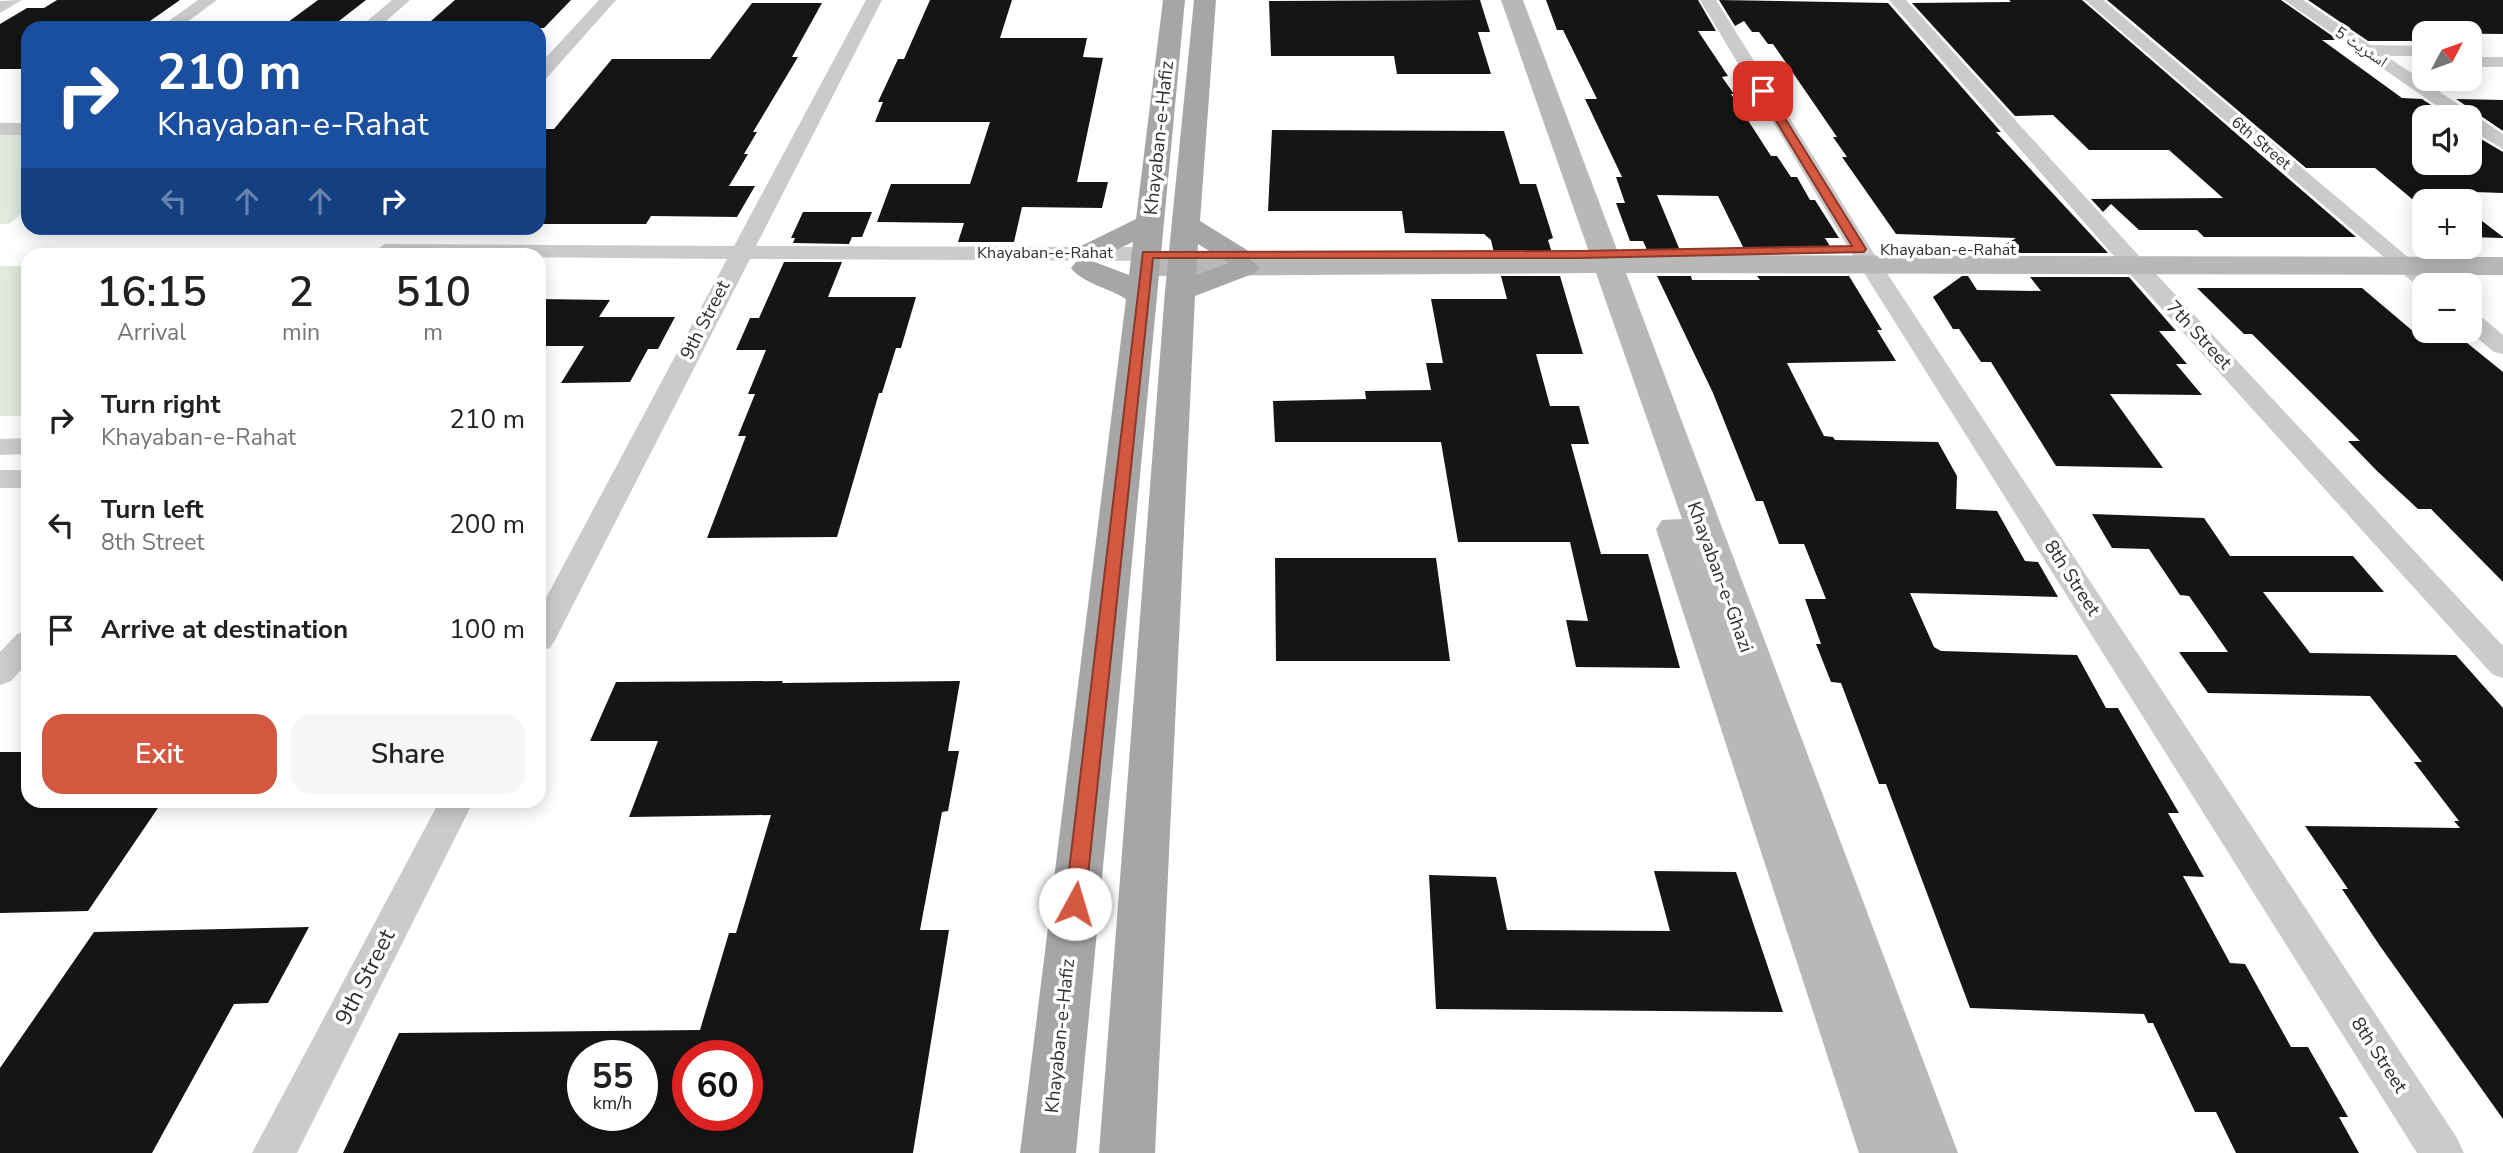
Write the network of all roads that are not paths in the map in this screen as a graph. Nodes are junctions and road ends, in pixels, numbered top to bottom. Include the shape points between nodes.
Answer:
1 (13, 0) edge
2 (209, 0) edge
3 (402, 0) edge
4 (608, 0) edge
5 (874, 0) edge
6 (1174, 0) edge
7 (1205, 0) edge
8 (1496, 0) edge
9 (1512, 0) edge
10 (1708, 0) edge
11 (1897, 0) edge
12 (2092, 0) edge
13 (2292, 0) edge
14 (0, 8) edge
15 (178, 21) edge
16 (376, 21) edge
17 (2366, 50) junction
18 (2412, 51) edge
19 (2482, 51) edge
20 (2503, 51) edge
21 (2383, 62) junction
22 (2412, 62) edge
23 (2482, 62) edge
24 (2503, 62) edge
25 (546, 68) edge
26 (2447, 105) edge
27 (0, 113) edge
28 (21, 125) edge
29 (2482, 129) edge
30 (2503, 143) edge
31 (2503, 248) edge
32 (546, 256) edge
33 (1865, 258) junction
34 (737, 259) junction
35 (1594, 259) junction
36 (2129, 259) junction
37 (1087, 260) junction
38 (1165, 260) junction
39 (1241, 262) junction
40 (546, 264) edge
41 (2503, 266) edge
42 (2409, 267) edge
43 (2482, 329) edge
44 (2503, 347) edge
45 (21, 446) edge
46 (0, 447) edge
47 (0, 479) edge
48 (21, 479) edge
49 (546, 627) edge
50 (21, 650) edge
51 (2503, 666) edge
52 (0, 673) edge
53 (453, 808) edge
54 (274, 1153) edge
55 (1048, 1153) edge
56 (1127, 1153) edge
57 (1887, 1153) edge
58 (1930, 1153) edge
59 (2442, 1153) edge

1 - 14 street
2 - 15 street
3 - 16 street
4 - 25 street
5 - 34 street, 9th Street
6 - 38 main road, Khayaban-e-Hafiz
7 - 38 main road, Khayaban-e-Hafiz
8 - 35 street, Khayaban-e-Ghazi
9 - 35 street, Khayaban-e-Ghazi
10 - 33 street, 8th Street
11 - 36 street, 7th Street
12 - 42 street, 6th Street
13 - 17 street, اسٹریٹ 5
17 - 18 street
17 - 21 street, اسٹریٹ 5
19 - 20 street
21 - 22 street
21 - 26 street, اسٹریٹ 5
23 - 24 street
27 - 28 street
29 - 30 street
31 - 42 street, Khayaban-e-Rahat
32 - 34 street, Khayaban-e-Rahat
33 - 35 street, Khayaban-e-Rahat
33 - 36 street, Khayaban-e-Rahat
33 - 59 street, 8th Street
34 - 37 street, Khayaban-e-Rahat
34 - 40 street, Khayaban-e-Rahat
34 - 49 street, 9th Street
35 - 39 street, Khayaban-e-Rahat
35 - 57 street, Khayaban-e-Ghazi
35 - 58 street, Khayaban-e-Ghazi
36 - 42 street, Khayaban-e-Rahat
36 - 51 street, 7th Street
37 - 38 main road
37 - 38 main road via 1122,283
38 - 39 main road
38 - 39 main road
38 - 55 main road, Khayaban-e-Hafiz
38 - 56 main road, Khayaban-e-Hafiz
41 - 42 street, Khayaban-e-Rahat
43 - 44 street
45 - 46 street
47 - 48 street
50 - 52 street
53 - 54 street, 9th Street

